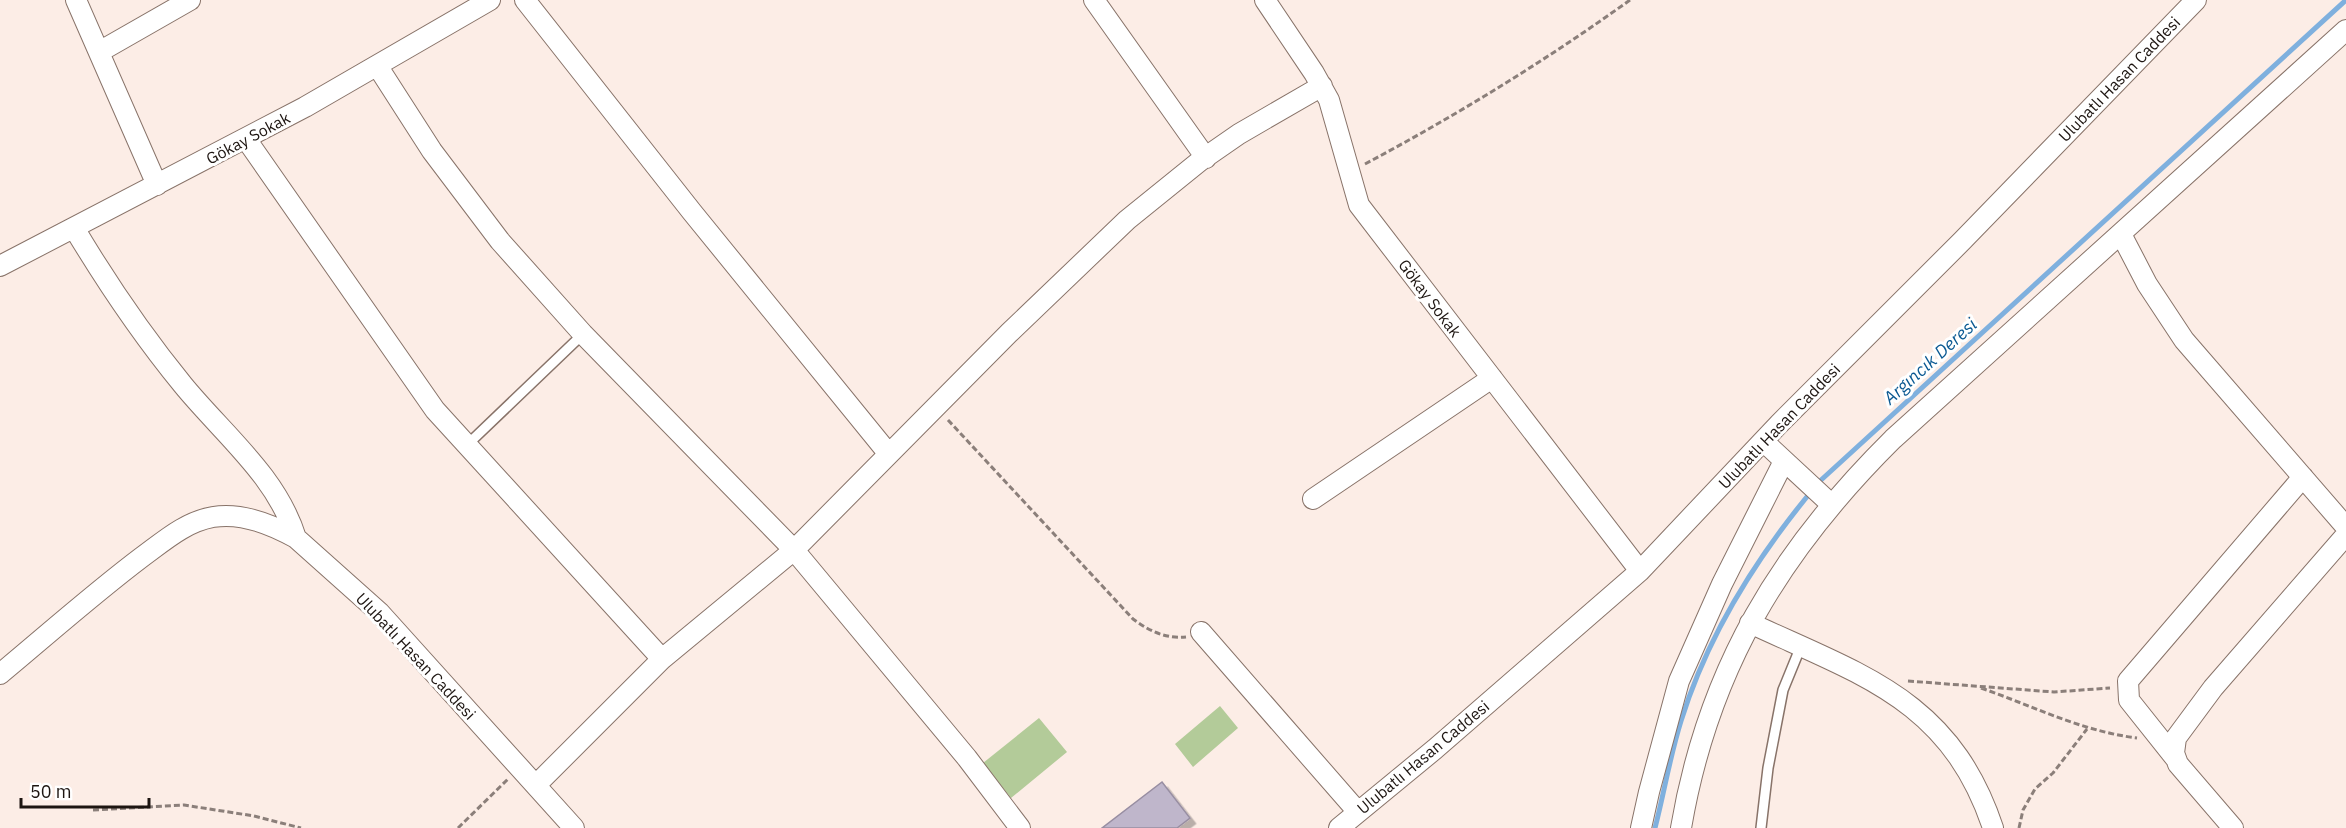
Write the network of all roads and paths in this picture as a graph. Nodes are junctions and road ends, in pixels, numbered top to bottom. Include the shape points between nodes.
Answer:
1 (76, 0) edge
2 (190, 0) edge
3 (490, 0) edge
4 (525, 0) edge
5 (1094, 0) edge
6 (1265, 0) edge
7 (1630, 0) edge
8 (2196, 0) edge
9 (2346, 30) edge
10 (99, 52) junction
11 (378, 67) junction
12 (1322, 86) junction
13 (246, 138) junction
14 (1206, 158) junction
15 (1350, 172) junction
16 (157, 185) junction
17 (74, 228) junction
18 (2121, 234) junction
19 (0, 266) edge
20 (583, 334) junction
21 (1492, 378) junction
22 (935, 406) junction
23 (1763, 441) junction
24 (467, 445) junction
25 (888, 453) junction
26 (1784, 461) junction
27 (2303, 477) junction
28 (1313, 499) dead end
29 (1831, 504) junction
30 (2346, 527) edge
31 (2346, 535) edge
32 (296, 538) junction
33 (794, 550) junction
34 (1640, 571) junction
35 (1750, 623) junction
36 (1201, 632) joint
37 (1801, 646) junction
38 (662, 659) junction
39 (0, 674) edge
40 (1905, 681) dead end
41 (1977, 686) junction
42 (2127, 686) junction
43 (2087, 729) junction
44 (2160, 739) junction
45 (2175, 759) junction
46 (520, 768) junction
47 (536, 785) junction
48 (93, 810) dead end
49 (1358, 812) junction
50 (301, 828) edge
51 (458, 828) edge
52 (574, 828) edge
53 (1020, 828) edge
54 (1339, 828) edge
55 (1641, 828) edge
56 (1681, 828) edge
57 (1761, 828) edge
58 (1993, 828) edge
59 (2019, 828) edge
60 (2233, 828) edge

1 - 10 street
2 - 10 street
3 - 11 street, Gökay Sokak
4 - 25 street
5 - 14 street
6 - 12 street, Gökay Sokak
7 - 15 path via 1475,103
8 - 23 street, Ulubatlı Hasan Caddesi
9 - 18 street
10 - 16 street
11 - 13 street, Gökay Sokak
11 - 20 street via 468,200
12 - 14 street
12 - 15 street, Gökay Sokak via 1336,119
13 - 16 street, Gökay Sokak
13 - 24 street via 435,410
14 - 22 street via 1127,220
15 - 21 street, Gökay Sokak via 1359,206
16 - 17 street, Gökay Sokak
17 - 19 street, Gökay Sokak
17 - 32 street via 151,345 272,487
18 - 27 street via 2147,284 2184,340
18 - 29 street via 1893,439
20 - 24 lane
20 - 33 street
21 - 28 street
21 - 34 street, Gökay Sokak
22 - 25 street
22 - 36 path via 1133,619 1170,637 1184,638
23 - 26 street
23 - 34 street, Ulubatlı Hasan Caddesi
24 - 38 street
25 - 33 street
26 - 29 street
26 - 55 street via 1679,681
27 - 30 street
27 - 42 street via 2134,673
29 - 35 street via 1773,583
31 - 45 street via 2213,688 2176,738
32 - 39 street, Ulubatlı Hasan Caddesi via 268,524 240,517 215,517 189,525 116,576
32 - 46 street, Ulubatlı Hasan Caddesi via 380,613
33 - 38 street
33 - 53 street via 967,758
34 - 49 street, Ulubatlı Hasan Caddesi
35 - 37 street
35 - 56 street via 1712,712
36 - 49 street
37 - 57 lane via 1783,690
37 - 58 street via 1869,678 1925,717 1970,775
38 - 47 street
40 - 41 path
41 - 42 path via 2054,692
41 - 43 path
42 - 44 street via 2129,700
43 - 44 path
43 - 59 path via 2054,773 2035,789 2023,810
44 - 45 street
45 - 60 street
46 - 47 street, Ulubatlı Hasan Caddesi
46 - 51 path
47 - 52 street, Ulubatlı Hasan Caddesi
48 - 50 path via 184,805
49 - 54 street, Ulubatlı Hasan Caddesi

